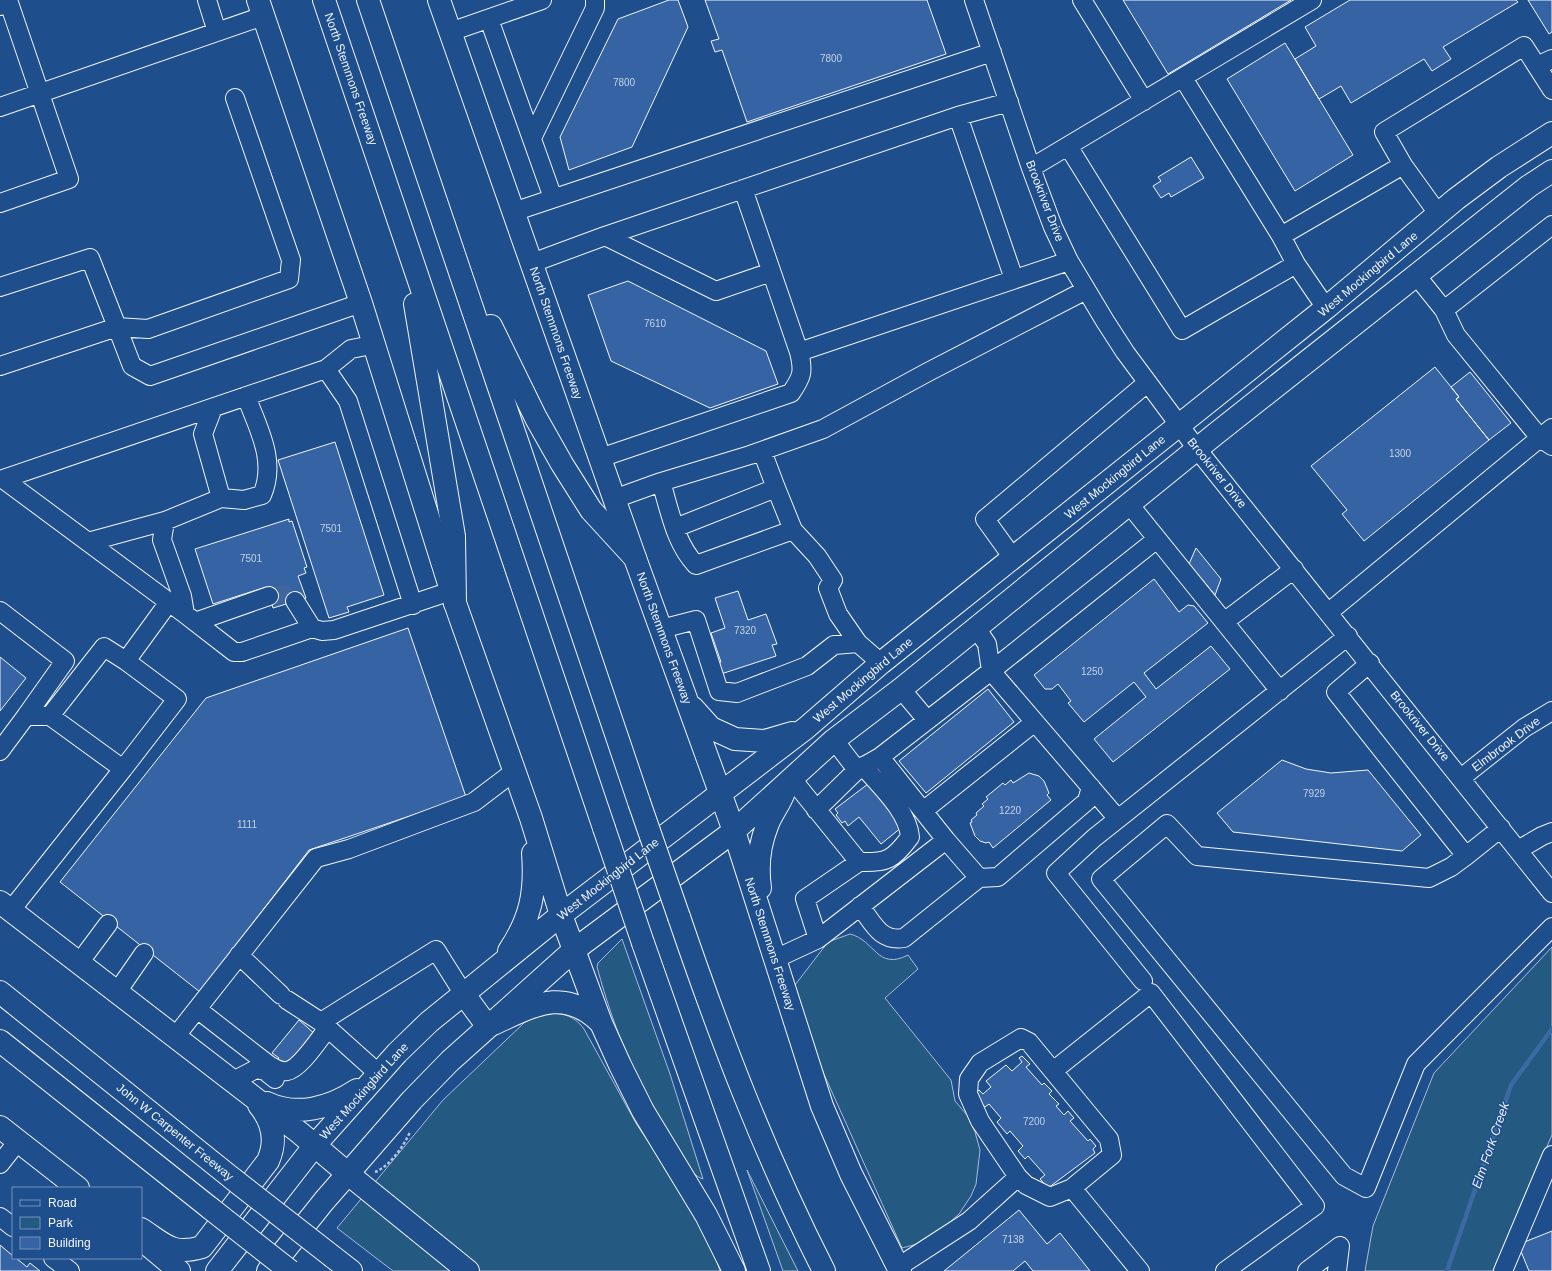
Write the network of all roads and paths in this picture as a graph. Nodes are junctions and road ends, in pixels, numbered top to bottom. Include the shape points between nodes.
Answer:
1 (207, 0) edge
2 (324, 0) edge
3 (368, 0) edge
4 (439, 0) edge
5 (542, 0) edge
6 (595, 0) edge
7 (1082, 0) edge
8 (1312, 0) edge
9 (978, 1) edge
10 (0, 6) edge
11 (261, 8) edge
12 (489, 19) junction
13 (217, 32) junction
14 (450, 32) junction
15 (992, 52) junction
16 (1544, 62) edge
17 (1183, 78) junction
18 (1552, 90) edge
19 (40, 93) junction
20 (235, 98) dead end
21 (1144, 101) junction
22 (1009, 102) junction
23 (0, 107) edge
24 (958, 116) junction
25 (1552, 133) edge
26 (532, 138) junction
27 (1068, 146) junction
28 (1403, 165) junction
29 (1031, 168) junction
30 (1552, 171) edge
31 (743, 189) junction
32 (553, 198) junction
33 (0, 204) edge
34 (513, 212) junction
35 (1438, 215) junction
36 (1552, 225) edge
37 (402, 230) junction
38 (605, 236) junction
39 (1281, 236) junction
40 (451, 244) junction
41 (1069, 261) junction
42 (532, 264) junction
43 (1296, 264) junction
44 (772, 272) junction
45 (1416, 275) junction
46 (1014, 279) junction
47 (0, 287) edge
48 (1086, 290) junction
49 (360, 303) junction
50 (1326, 308) junction
51 (1444, 310) junction
52 (117, 327) junction
53 (372, 344) junction
54 (799, 352) junction
55 (0, 366) edge
56 (326, 369) junction
57 (1147, 383) junction
58 (246, 396) junction
59 (213, 408) junction
60 (1180, 426) junction
61 (1548, 438) edge
62 (1197, 449) junction
63 (762, 451) junction
64 (600, 458) junction
65 (661, 482) junction
66 (776, 488) junction
67 (221, 498) junction
68 (614, 499) junction
69 (1129, 504) junction
70 (165, 521) junction
71 (675, 528) junction
72 (793, 530) junction
73 (1157, 539) junction
74 (88, 542) junction
75 (635, 558) junction
76 (1013, 558) junction
77 (1294, 569) junction
78 (269, 596) tunnel mouth
79 (453, 597) junction
80 (169, 602) junction
81 (295, 602) tunnel mouth
82 (413, 605) junction
83 (0, 611) edge
84 (1329, 612) junction
85 (190, 618) junction
86 (1224, 622) junction
87 (312, 628) junction
88 (976, 628) junction
89 (661, 629) junction
90 (1348, 636) junction
91 (858, 643) junction
92 (126, 661) junction
93 (881, 663) junction
94 (1370, 663) junction
95 (992, 671) junction
96 (901, 688) junction
97 (1280, 691) junction
98 (688, 702) junction
99 (1552, 711) edge
100 (26, 716) junction
101 (50, 716) junction
102 (927, 720) junction
103 (1036, 722) junction
104 (806, 728) junction
105 (834, 740) junction
106 (0, 750) edge
107 (880, 757) junction
108 (123, 768) junction
109 (860, 768) junction
110 (514, 771) junction
111 (1461, 778) junction
112 (790, 781) junction
113 (1091, 787) junction
114 (720, 793) junction
115 (816, 810) junction
116 (923, 811) junction
117 (531, 818) junction
118 (1118, 819) junction
119 (1501, 828) junction
120 (734, 831) junction
121 (1552, 832) edge
122 (946, 840) junction
123 (1518, 850) junction
124 (1466, 856) junction
125 (859, 862) junction
126 (979, 878) junction
127 (1552, 893) edge
128 (5, 906) edge
129 (860, 906) junction
130 (561, 915) junction
131 (108, 924) dead end
132 (1552, 927) edge
133 (765, 931) junction
134 (818, 939) junction
135 (574, 950) junction
136 (144, 953) dead end
137 (239, 955) junction
138 (774, 959) junction
139 (79, 962) junction
140 (496, 968) junction
141 (1144, 981) dead end
142 (0, 988) edge
143 (0, 992) edge
144 (117, 992) junction
145 (463, 993) junction
146 (18, 1007) junction
147 (196, 1009) junction
148 (601, 1023) junction
149 (491, 1026) junction
150 (328, 1028) junction
151 (175, 1037) junction
152 (0, 1041) edge
153 (1053, 1071) junction
154 (379, 1074) junction
155 (233, 1081) junction
156 (253, 1097) junction
157 (0, 1127) edge
158 (411, 1129) dead end
159 (18, 1141) junction
160 (315, 1145) junction
161 (1552, 1155) edge
162 (0, 1164) edge
163 (375, 1172) dead end
164 (347, 1173) junction
165 (1018, 1177) junction
166 (77, 1187) edge
167 (1072, 1188) junction
168 (0, 1217) edge
169 (12, 1226) edge
170 (142, 1230) edge
171 (142, 1241) edge
172 (142, 1251) edge
173 (54, 1259) edge
174 (899, 1269) edge
175 (70, 1271) edge
176 (157, 1271) edge
177 (179, 1271) edge
178 (217, 1271) edge
179 (268, 1271) edge
180 (290, 1271) edge
181 (351, 1271) edge
182 (468, 1271) edge
183 (734, 1271) edge
184 (759, 1271) edge
185 (824, 1271) edge
186 (1140, 1271) edge
187 (1225, 1271) edge
188 (1307, 1271) edge
189 (1337, 1271) edge
190 (1503, 1271) edge

1 - 13 street
2 - 37 main road, North Stemmons Freeway
3 - 40 main road
4 - 14 main road, North Stemmons Freeway
5 - 12 street
6 - 26 street via 595,8
7 - 21 street
8 - 17 street
9 - 15 street, Brookriver Drive
10 - 19 street via 9,3
11 - 13 street
11 - 49 main road
12 - 14 street
12 - 26 street
13 - 19 street
14 - 34 main road, North Stemmons Freeway
15 - 22 street, Brookriver Drive
15 - 32 street
16 - 18 street
16 - 28 street via 1524,46 1384,132
17 - 21 street
17 - 39 street
19 - 23 street
19 - 33 street via 69,179
20 - 52 street via 291,260 290,279 148,329
21 - 27 street
22 - 24 street
22 - 29 street, Brookriver Drive
24 - 31 street
24 - 46 street
25 - 35 main road, West Mockingbird Lane via 1499,167
26 - 32 street
27 - 29 street
27 - 43 street via 1182,330
28 - 35 street
28 - 39 street
29 - 41 street, Brookriver Drive
30 - 45 main road via 1529,186
31 - 38 street
31 - 44 street
32 - 34 street
34 - 42 main road, North Stemmons Freeway
35 - 50 main road, West Mockingbird Lane
36 - 51 street
37 - 79 main road via 454,536
37 - 184 main road, North Stemmons Freeway, bridge via 643,943
38 - 42 street
38 - 44 street via 716,291
39 - 43 street
40 - 75 main road via 536,418 562,464 592,510
40 - 185 main road, bridge via 678,917 734,1074 766,1150
41 - 46 street
41 - 48 street, Brookriver Drive
42 - 64 main road, North Stemmons Freeway
43 - 50 street
44 - 54 street
45 - 51 street
45 - 62 main road
46 - 54 street
47 - 52 street via 90,258
48 - 57 street, Brookriver Drive
48 - 63 street via 823,429
49 - 52 street via 150,376 132,366
49 - 53 main road
50 - 60 main road, West Mockingbird Lane
51 - 61 street via 1456,335
52 - 55 street
53 - 56 street via 351,349
53 - 79 main road
54 - 64 street via 803,367 800,380 791,393
56 - 58 street
56 - 82 street via 348,401
57 - 60 street, Brookriver Drive
57 - 76 street via 985,519
58 - 59 street
58 - 67 street via 269,462 267,483 262,494 244,500
59 - 67 street via 203,434
59 - 74 street via 3,479
60 - 62 street, Brookriver Drive
60 - 76 main road, West Mockingbird Lane
61 - 84 street
62 - 69 main road
62 - 77 street, Brookriver Drive
63 - 65 street
63 - 66 street
64 - 68 main road, North Stemmons Freeway
65 - 68 street
65 - 71 street
66 - 71 street
66 - 72 street
67 - 70 street
68 - 75 main road, North Stemmons Freeway
69 - 73 street
69 - 88 main road
70 - 74 street
70 - 85 street via 162,540
71 - 72 street via 686,555 696,565
72 - 91 street via 817,556 833,580 828,588 838,614
73 - 86 street
73 - 95 street
74 - 80 street
75 - 89 main road, North Stemmons Freeway
76 - 93 main road, West Mockingbird Lane
77 - 84 street, Brookriver Drive
77 - 86 street
78 - 85 street
79 - 82 street
79 - 110 main road
80 - 85 street
80 - 92 street
81 - 87 street
82 - 87 street via 334,630 322,631
83 - 100 street via 65,660
84 - 90 street, Brookriver Drive
85 - 87 street via 234,652 242,652
86 - 97 street
88 - 95 street via 987,644
88 - 96 main road
89 - 91 street via 696,620 719,691 737,693 807,666 834,645
89 - 98 main road, North Stemmons Freeway
90 - 94 street, Brookriver Drive
90 - 97 street
91 - 93 street
92 - 101 street via 104,647
92 - 108 street via 178,699
93 - 96 main road
93 - 104 main road, West Mockingbird Lane
94 - 111 street, Brookriver Drive
94 - 124 street via 1336,692
95 - 102 street
95 - 103 street
96 - 102 street
96 - 105 main road
97 - 118 street
98 - 104 main road via 711,728 735,739 765,741
98 - 114 main road, North Stemmons Freeway
99 - 111 street, Elmbrook Drive via 1524,728
100 - 101 street
100 - 106 street
101 - 108 street
102 - 107 street
103 - 113 street
103 - 116 street
104 - 114 main road, West Mockingbird Lane
105 - 109 street
105 - 112 main road
107 - 109 street
107 - 116 street
108 - 128 street
109 - 115 street
109 - 125 street via 901,812 909,826 910,837 898,853 880,863
110 - 117 main road
110 - 137 street via 474,802 349,849 316,858
111 - 119 street, Brookriver Drive
112 - 115 street
112 - 120 main road
112 - 133 main road via 767,825 758,857
113 - 118 street
113 - 126 street via 1087,801 998,877
114 - 120 main road, North Stemmons Freeway
114 - 130 main road, West Mockingbird Lane
115 - 125 street
116 - 122 street
117 - 130 main road
117 - 140 main road via 535,882 530,912 510,950
118 - 141 street via 1056,873
119 - 123 street, Brookriver Drive
119 - 124 street
120 - 133 main road, North Stemmons Freeway
120 - 135 main road
121 - 123 street
122 - 126 street
122 - 129 street
123 - 127 street, Brookriver Drive
124 - 132 street via 1429,878 1197,856 1167,824 1101,879 1344,1176 1366,1188 1416,1064
125 - 134 street via 805,899
126 - 129 street via 904,938 893,940 883,936
128 - 139 main road
129 - 134 street
130 - 135 main road
130 - 140 main road, West Mockingbird Lane
131 - 139 street
133 - 138 main road, North Stemmons Freeway
134 - 138 street
135 - 148 main road
135 - 149 main road
136 - 144 street
137 - 147 street
137 - 150 street via 284,997
138 - 174 main road, North Stemmons Freeway via 822,1106 851,1174
139 - 144 main road
140 - 145 main road, West Mockingbird Lane
142 - 146 main road
143 - 146 main road, John W Carpenter Freeway
144 - 151 main road
145 - 149 main road
145 - 150 street via 436,950
145 - 154 main road, West Mockingbird Lane via 412,1038
146 - 181 main road, John W Carpenter Freeway, bridge
147 - 150 street via 277,1070 295,1068
147 - 151 street
148 - 149 main road via 589,1010 551,1002 534,1005
148 - 183 main road via 643,1111 703,1208
149 - 164 main road via 421,1090
150 - 154 street
150 - 155 street via 307,1073 299,1079 283,1082 256,1069
151 - 155 main road
152 - 180 main road, bridge
153 - 165 street via 1029,1042 1022,1038 980,1062 969,1079 968,1094 980,1121
153 - 167 street via 1109,1139 1112,1155
153 - 187 street via 1151,993 1315,1206
154 - 156 main road via 355,1092 309,1110 278,1107
154 - 160 main road, West Mockingbird Lane
155 - 156 main road
156 - 160 main road
156 - 170 main road via 268,1118 274,1141 272,1151 268,1162 202,1247 180,1251 162,1245
157 - 159 main road
158 - 163 path via 398,1151 382,1170
159 - 162 street
159 - 166 main road
160 - 164 main road
160 - 178 main road, West Mockingbird Lane
161 - 190 street
164 - 179 main road
164 - 182 main road
165 - 167 street via 1026,1185 1050,1197
165 - 174 street via 969,1221
167 - 186 street
168 - 169 street
171 - 177 main road
172 - 176 main road
173 - 175 street
188 - 189 street via 1340,1246

